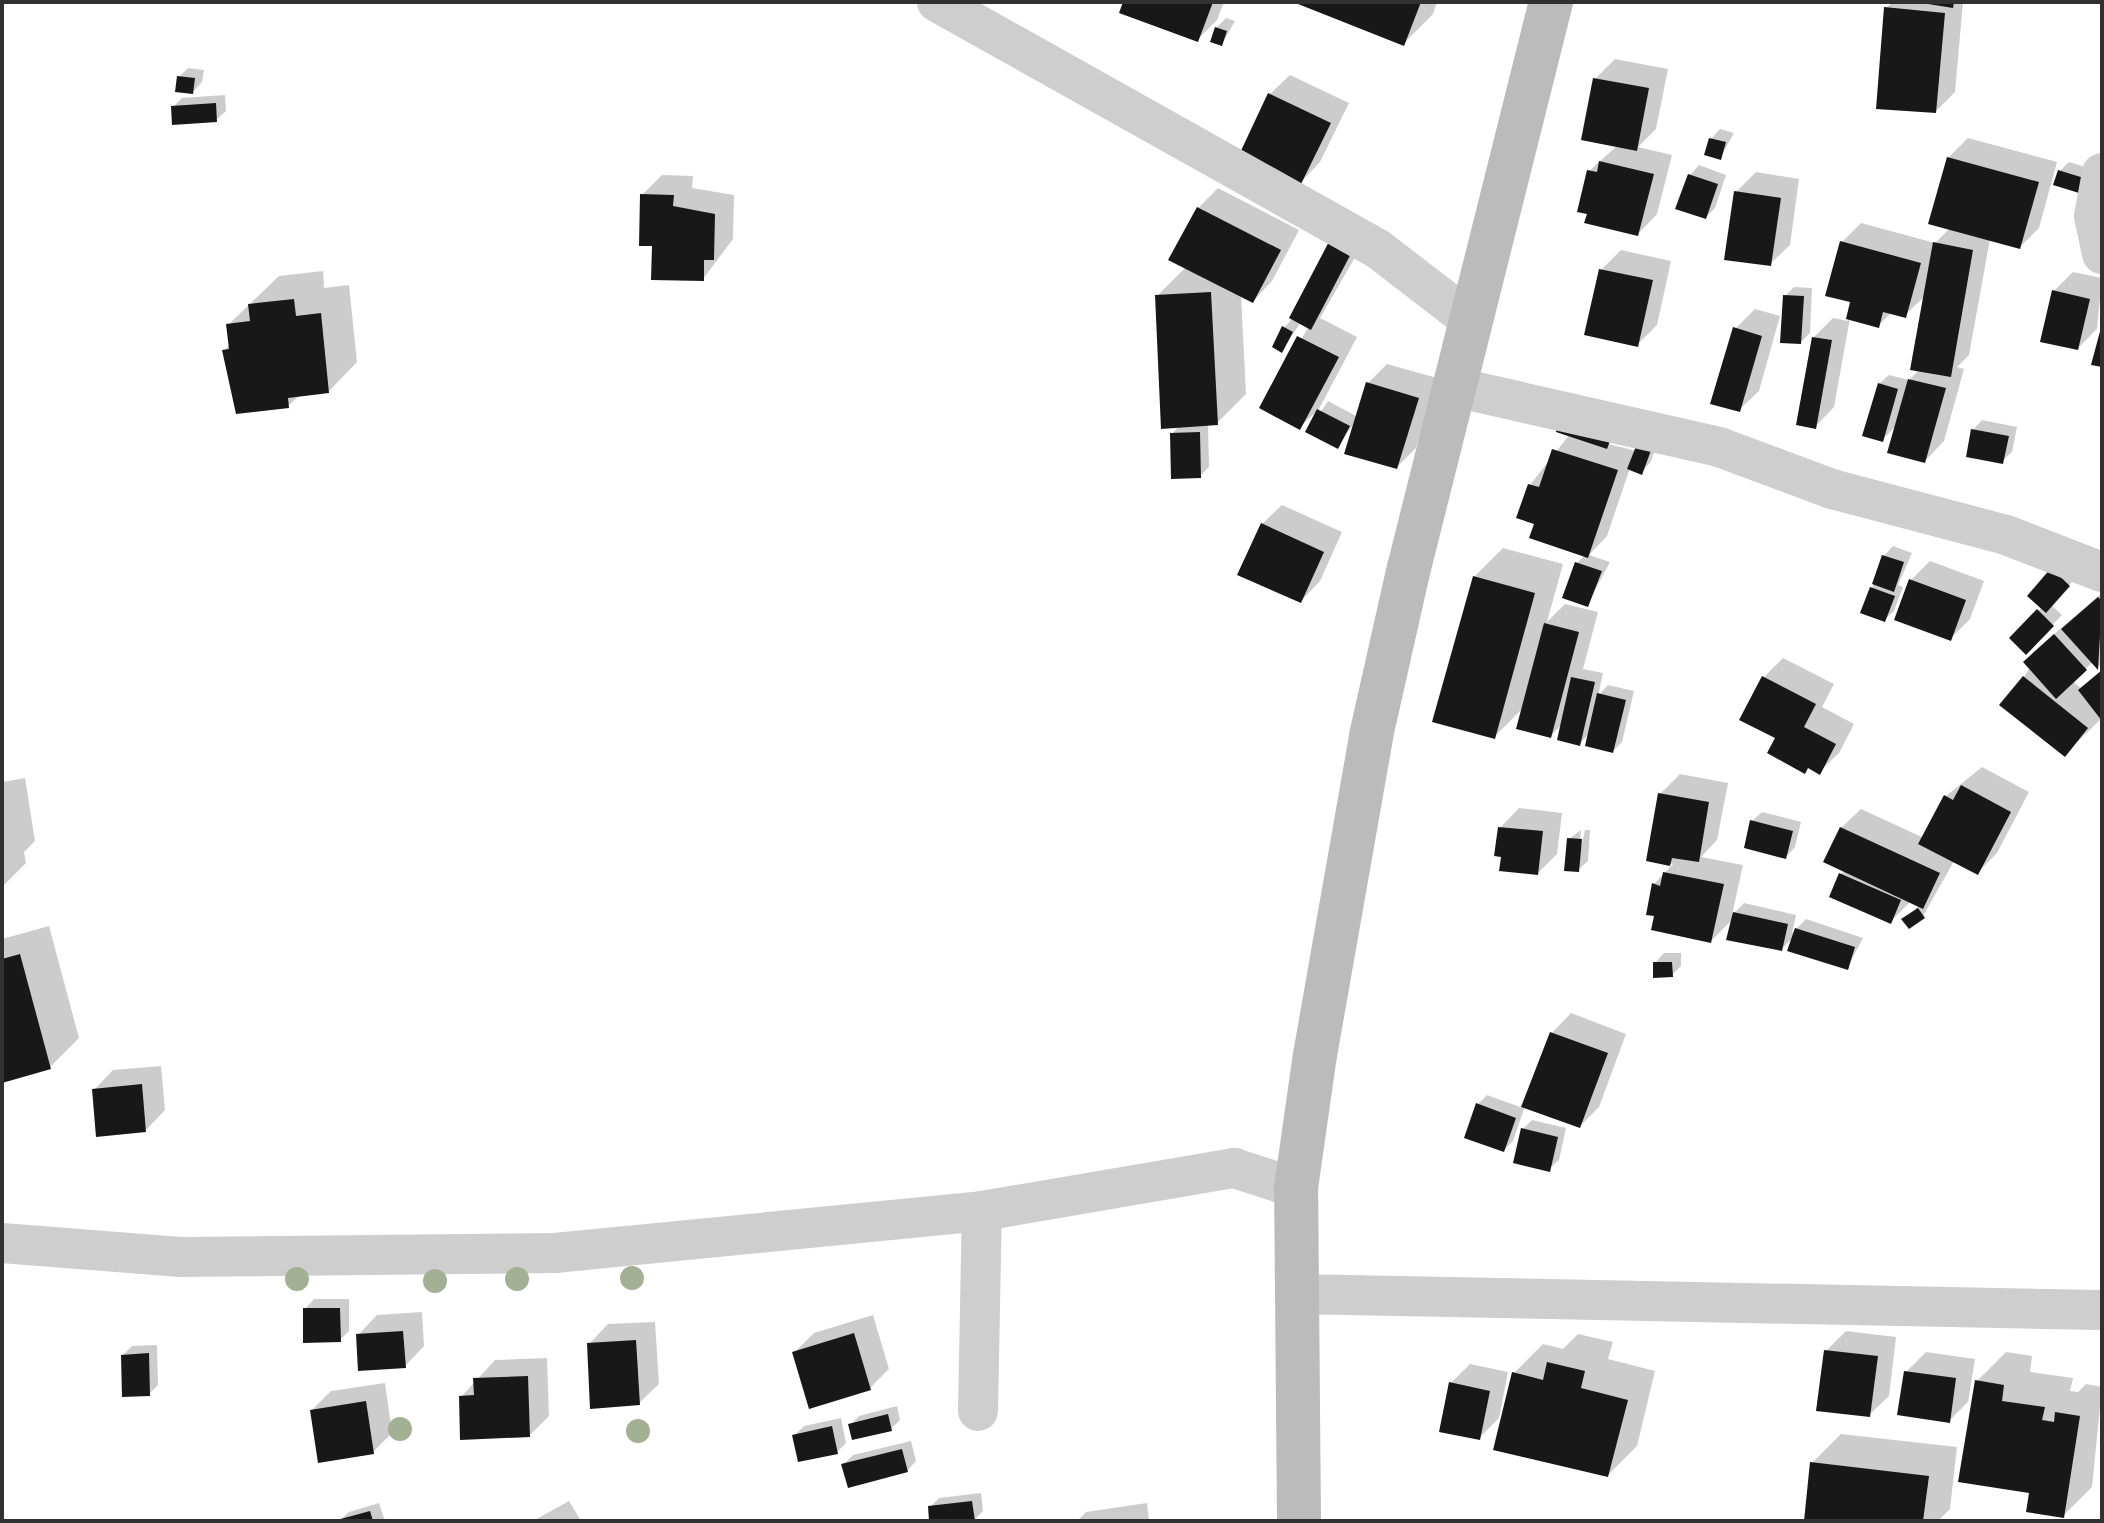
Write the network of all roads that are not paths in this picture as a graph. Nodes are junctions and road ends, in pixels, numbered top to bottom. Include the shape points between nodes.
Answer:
1 (937, 2) edge
2 (1551, 2) edge
3 (2102, 173) edge
4 (2102, 254) edge
5 (1469, 319) junction
6 (1455, 387) junction
7 (2102, 572) edge
8 (1296, 1188) junction
9 (982, 1211) junction
10 (2, 1243) edge
11 (1295, 1294) junction
12 (2102, 1310) edge
13 (978, 1411) dead end
14 (1299, 1521) edge

1 - 5 street via 1378,249
2 - 5 street
3 - 4 street via 2094,216
5 - 6 street
6 - 7 street via 1719,447 1832,489 2006,535
6 - 8 street via 1371,736
8 - 9 street via 1234,1168
8 - 11 street
9 - 10 street via 555,1253 180,1257
9 - 13 street
11 - 12 street
11 - 14 street

